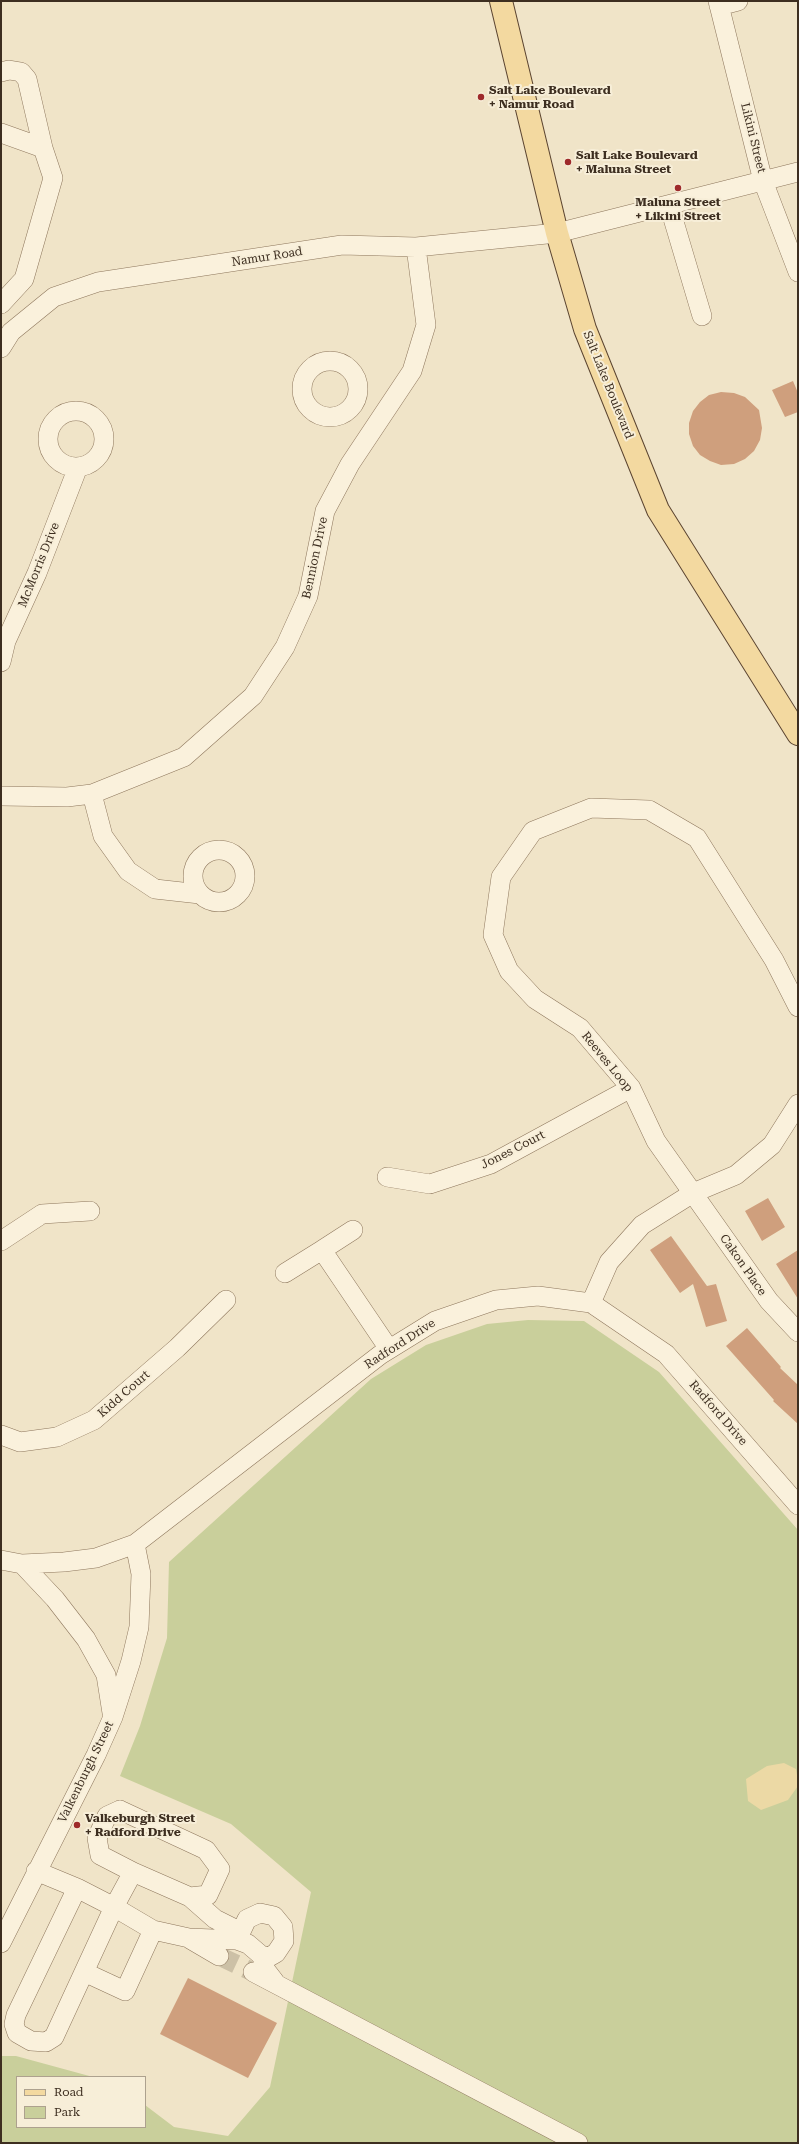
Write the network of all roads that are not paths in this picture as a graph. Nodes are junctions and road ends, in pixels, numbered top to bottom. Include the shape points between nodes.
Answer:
1 (501, 1) edge
2 (738, 1) edge
3 (719, 4) edge
4 (1, 72) edge
5 (1, 133) edge
6 (43, 148) junction
7 (798, 172) edge
8 (763, 181) junction
9 (669, 205) junction
10 (557, 233) junction
11 (416, 247) junction
12 (798, 272) edge
13 (4, 301) edge
14 (702, 316) dead end
15 (1, 348) edge
16 (354, 404) dead end
17 (380, 421) junction
18 (78, 467) dead end
19 (1, 662) edge
20 (798, 734) edge
21 (92, 794) junction
22 (1, 796) edge
23 (200, 894) dead end
24 (798, 1007) edge
25 (631, 1088) junction
26 (798, 1104) edge
27 (386, 1177) dead end
28 (693, 1193) junction
29 (90, 1211) dead end
30 (353, 1230) dead end
31 (1, 1241) edge
32 (322, 1250) junction
33 (284, 1273) dead end
34 (226, 1300) dead end
35 (591, 1303) junction
36 (798, 1332) edge
37 (389, 1349) junction
38 (1, 1435) edge
39 (798, 1504) edge
40 (135, 1544) junction
41 (1, 1560) edge
42 (22, 1564) junction
43 (113, 1716) junction
44 (36, 1872) junction
45 (133, 1872) junction
46 (77, 1888) junction
47 (190, 1897) junction
48 (114, 1907) junction
49 (153, 1930) junction
50 (239, 1936) junction
51 (189, 1938) junction
52 (1, 1943) edge
53 (219, 1956) tunnel mouth
54 (258, 1964) junction
55 (84, 1972) junction
56 (578, 2143) edge

1 - 10 main road, Salt Lake Boulevard
2 - 3 street
3 - 8 street, Likini Street
4 - 6 street via 21,72 27,79
5 - 6 street
6 - 13 street via 52,178 24,279
7 - 8 street, Namur Road
8 - 9 street, Namur Road
8 - 12 street, Likini Street
9 - 10 street, Namur Road
9 - 14 street
10 - 11 street, Namur Road
10 - 20 main road, Salt Lake Boulevard via 585,329 658,510
11 - 15 street, Namur Road via 342,245 98,282 54,297 11,332
11 - 17 street, Bennion Drive via 426,325 412,371
16 - 17 street
17 - 21 street, Bennion Drive via 350,464 325,511 308,596 285,647 253,696 184,756
18 - 19 street, McMorris Drive via 37,572 6,641
21 - 22 street, Bennion Drive via 67,797
21 - 23 street via 103,836 128,871 155,889
24 - 25 street, Reeves Loop via 774,960 697,838 649,810 591,808 533,831 501,877 493,935 508,971 535,999 580,1028
25 - 27 street, Jones Court via 490,1164 430,1184
25 - 28 street, Reeves Loop via 656,1141
26 - 28 street via 772,1145 736,1175
28 - 35 street via 642,1225 609,1262
28 - 36 street, Cakon Place via 769,1301
29 - 31 street via 42,1214
30 - 32 street
32 - 33 street
32 - 37 street
34 - 38 street, Kidd Court via 177,1348 94,1420 57,1437 20,1442
35 - 37 street, Radford Drive via 538,1296 496,1300 435,1321
35 - 39 street, Radford Drive via 666,1354
37 - 40 street, Radford Drive
40 - 42 street, Radford Drive via 96,1558
40 - 43 street, Valkenburgh Street via 141,1574 139,1627
41 - 42 street, Radford Drive
42 - 43 street via 55,1599 86,1640 106,1675
43 - 44 street, Valkenburgh Street via 96,1755
44 - 46 street
44 - 52 street, Valkenburgh Street
45 - 47 street
45 - 47 street via 100,1855 97,1838 107,1816 120,1810 206,1850 220,1869 208,1895
45 - 48 street
46 - 48 street
46 - 55 street via 16,2015 14,2024 17,2033 31,2041 46,2042 54,2037
47 - 50 street
48 - 49 street
48 - 55 street
49 - 51 street
49 - 55 street via 125,1991
50 - 51 street
50 - 54 street via 248,1944
50 - 54 street via 247,1919 253,1915 268,1914 280,1921 285,1934 284,1941 276,1954
51 - 53 street
54 - 56 street via 275,1982

